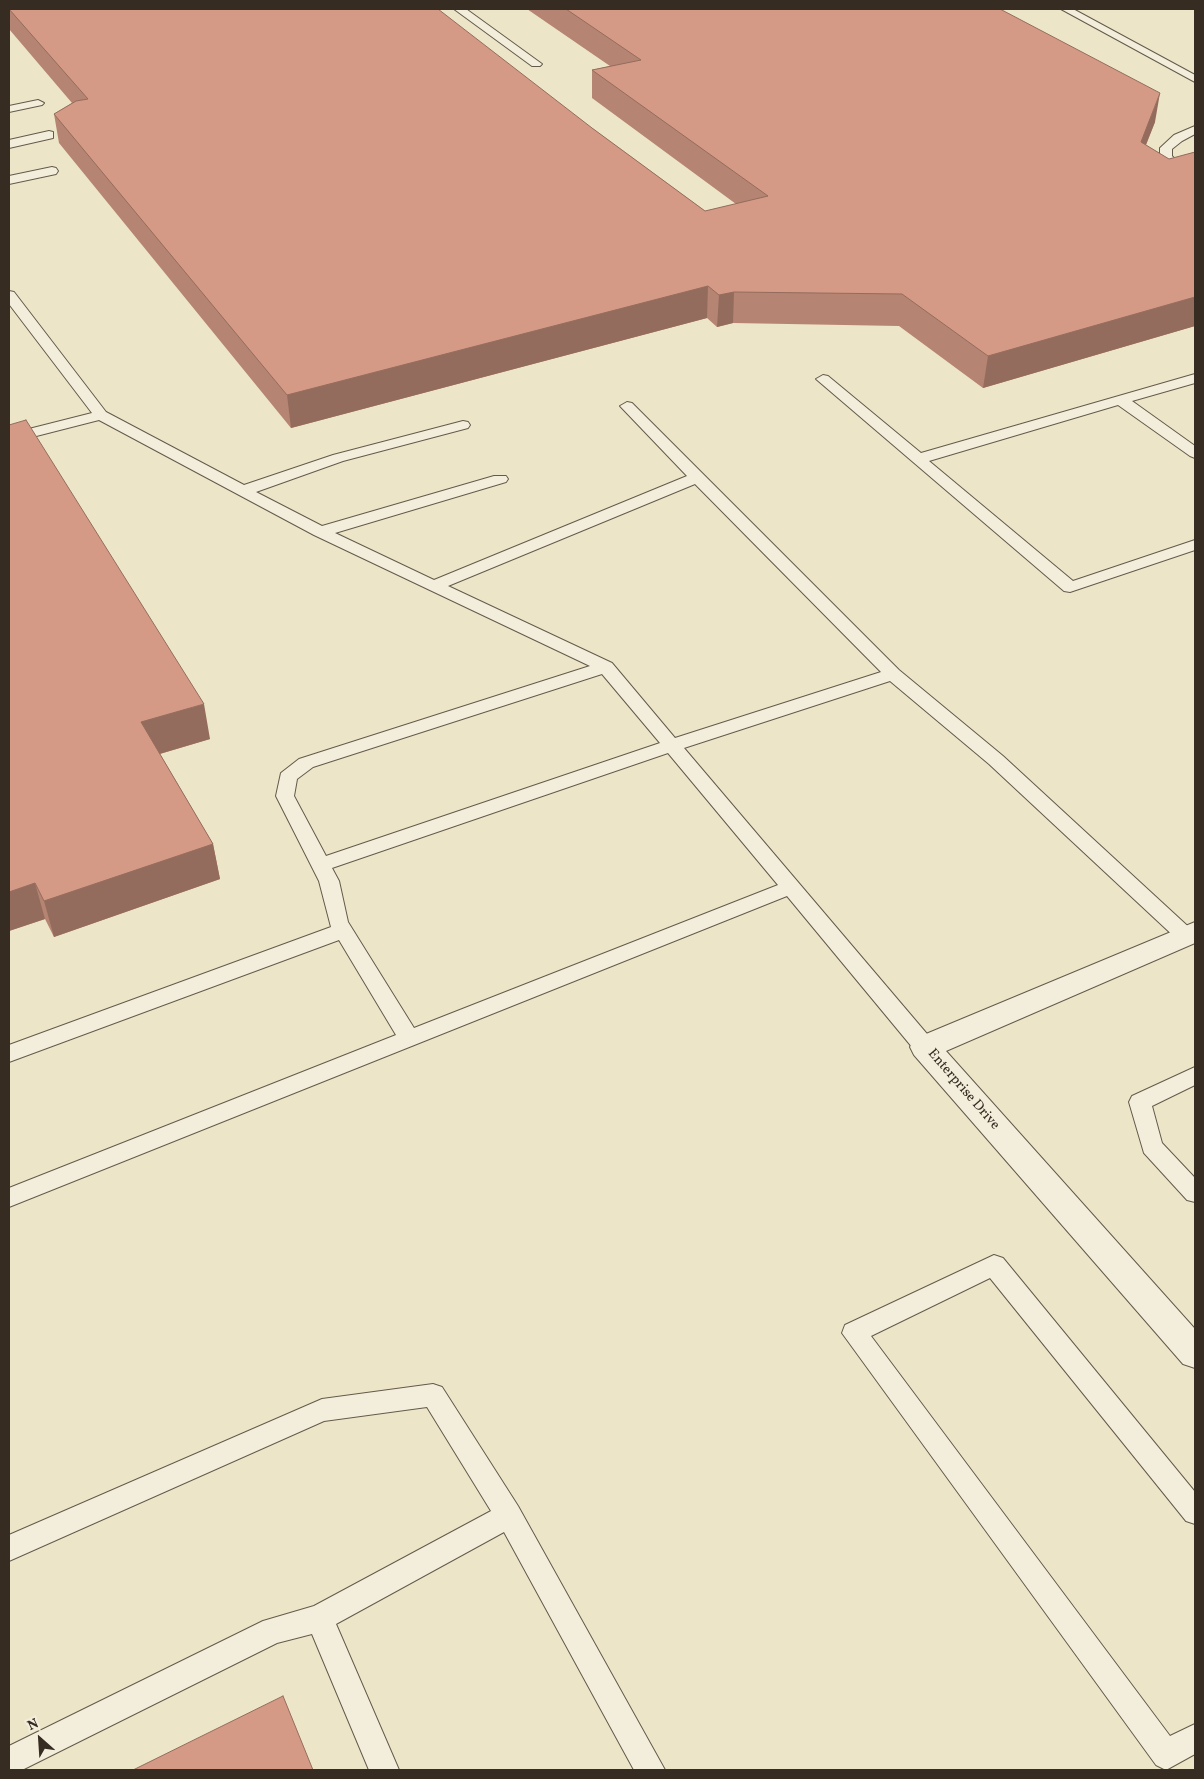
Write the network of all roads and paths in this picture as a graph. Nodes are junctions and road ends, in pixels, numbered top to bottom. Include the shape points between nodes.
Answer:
1 (459, 9) edge
2 (1066, 9) edge
3 (536, 64) dead end
4 (1195, 79) edge
5 (38, 103) dead end
6 (9, 109) edge
7 (1195, 130) edge
8 (49, 135) dead end
9 (9, 144) edge
10 (52, 171) dead end
11 (1183, 174) edge
12 (9, 180) edge
13 (9, 295) edge
14 (28, 319) junction
15 (9, 323) edge
16 (823, 378) dead end
17 (1195, 378) edge
18 (1121, 400) junction
19 (627, 406) dead end
20 (101, 415) junction
21 (463, 425) dead end
22 (9, 439) edge
23 (1195, 453) edge
24 (918, 459) junction
25 (698, 477) junction
26 (500, 479) dead end
27 (243, 491) junction
28 (320, 532) junction
29 (1195, 544) edge
30 (433, 586) junction
31 (606, 667) junction
32 (893, 674) junction
33 (672, 745) junction
34 (320, 865) junction
35 (791, 887) junction
36 (342, 931) junction
37 (1190, 934) edge
38 (410, 1038) junction
39 (925, 1047) junction
40 (9, 1054) edge
41 (1195, 1075) edge
42 (1195, 1193) edge
43 (9, 1198) edge
44 (1195, 1353) edge
45 (1195, 1512) edge
46 (509, 1515) junction
47 (9, 1548) edge
48 (319, 1618) junction
49 (1195, 1738) edge
50 (9, 1761) edge
51 (384, 1770) edge
52 (650, 1770) edge

1 - 3 lane
2 - 4 lane
5 - 6 lane
7 - 11 lane via 1166,148 1166,157
8 - 9 lane
10 - 12 lane
13 - 14 lane
14 - 15 lane
14 - 20 lane
16 - 24 lane
17 - 18 lane
18 - 23 lane
18 - 24 lane
19 - 25 lane
20 - 22 lane
20 - 27 lane
21 - 27 lane via 338,458
24 - 29 lane via 1070,587
25 - 30 lane
25 - 32 lane
26 - 28 lane
27 - 28 lane
28 - 30 lane
30 - 31 lane
31 - 33 lane
31 - 34 lane via 306,763 288,776 285,796
32 - 33 lane
32 - 37 lane via 996,760
33 - 34 lane
33 - 35 lane
34 - 36 lane via 329,881
35 - 38 lane
35 - 39 lane
36 - 38 lane
36 - 40 lane
37 - 39 street, Enterprise Drive
38 - 43 lane
39 - 44 street, Enterprise Drive
41 - 42 lane via 1140,1102 1152,1147
45 - 49 lane via 994,1265 854,1333 1166,1755
46 - 47 lane via 433,1395 322,1410
46 - 48 lane
46 - 52 lane
48 - 50 lane via 274,1631
48 - 51 lane

